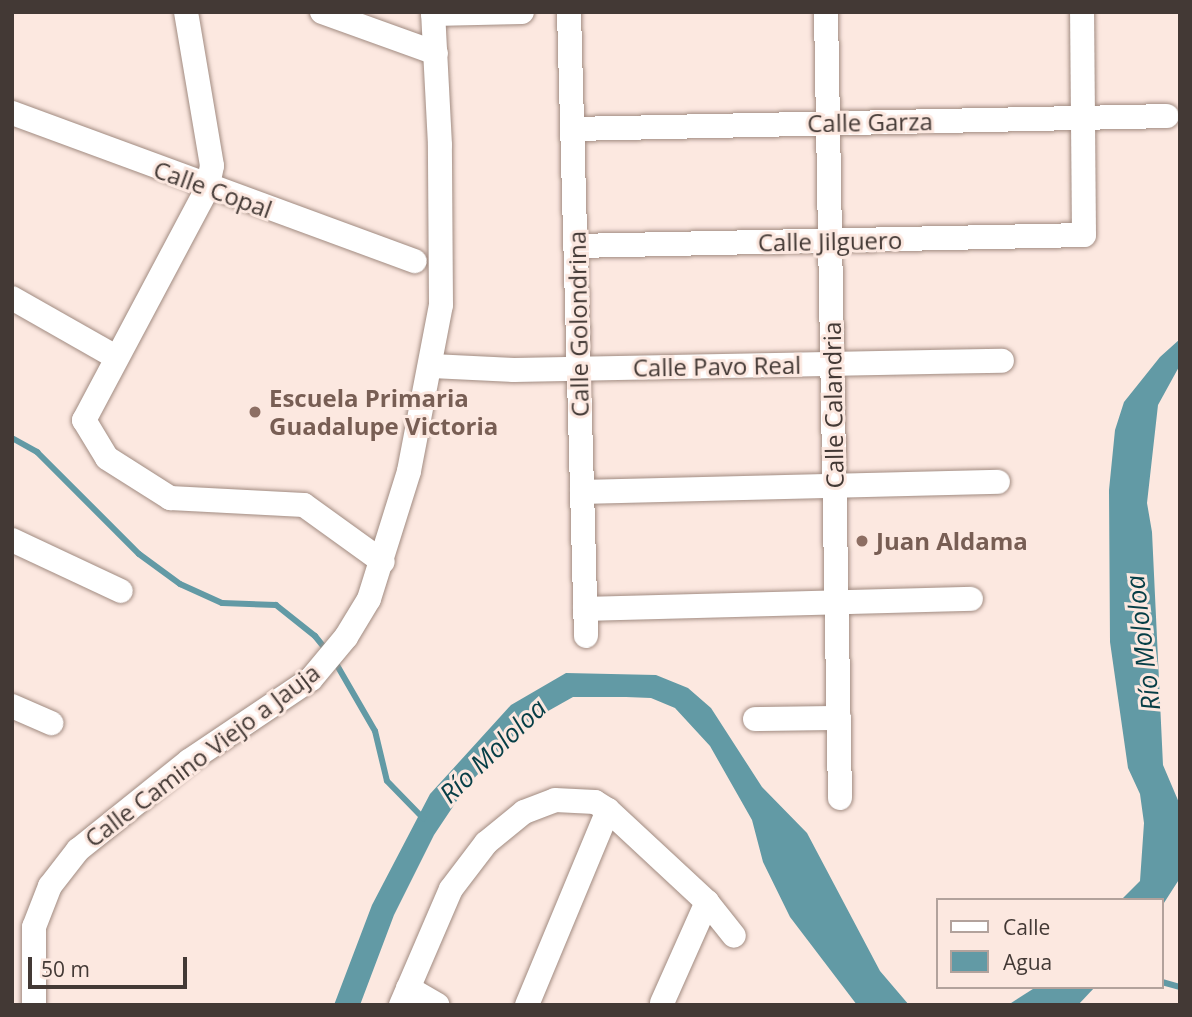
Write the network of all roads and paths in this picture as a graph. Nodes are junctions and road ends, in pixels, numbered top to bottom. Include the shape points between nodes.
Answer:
1 (186, 12) edge
2 (321, 12) edge
3 (523, 12) edge
4 (569, 12) edge
5 (826, 12) edge
6 (1082, 12) edge
7 (433, 13) edge
8 (436, 53) junction
9 (12, 113) edge
10 (1167, 117) dead end
11 (1083, 118) junction
12 (828, 123) junction
13 (573, 128) junction
14 (207, 189) junction
15 (830, 241) junction
16 (576, 246) junction
17 (415, 261) dead end
18 (12, 298) edge
19 (116, 357) junction
20 (1002, 361) dead end
21 (832, 364) junction
22 (432, 366) junction
23 (579, 369) junction
24 (998, 482) dead end
25 (835, 486) junction
26 (582, 492) junction
27 (12, 540) edge
28 (383, 562) junction
29 (121, 591) dead end
30 (971, 599) dead end
31 (837, 603) junction
32 (585, 609) junction
33 (586, 636) dead end
34 (12, 706) edge
35 (839, 718) junction
36 (755, 719) dead end
37 (51, 723) dead end
38 (840, 798) dead end
39 (608, 810) junction
40 (707, 902) junction
41 (734, 936) dead end
42 (404, 996) edge
43 (26, 997) edge
44 (662, 1003) dead end
45 (438, 1005) edge
46 (527, 1005) edge

1 - 14 street via 212,166
2 - 8 street
3 - 7 street
4 - 13 street, Calle Golondrina
5 - 12 street, Calle Calandria
6 - 11 street
7 - 8 street, Calle Camino Viejo a Jauja
8 - 22 street, Calle Camino Viejo a Jauja via 442,249
9 - 14 street, Calle Copal
10 - 11 street, Calle Garza
11 - 12 street, Calle Garza
11 - 15 street, Calle Jilguero via 1084,235
12 - 13 street, Calle Garza
12 - 15 street, Calle Calandria
13 - 16 street, Calle Golondrina
14 - 17 street, Calle Copal
14 - 19 street
15 - 16 street, Calle Jilguero
15 - 21 street, Calle Calandria
16 - 23 street, Calle Golondrina
18 - 19 street
19 - 28 street via 84,420 107,458 170,498 304,505
20 - 21 street, Calle Pavo Real
21 - 23 street, Calle Pavo Real
21 - 25 street, Calle Calandria
22 - 23 street, Calle Pavo Real
22 - 28 street, Calle Camino Viejo a Jauja
23 - 26 street, Calle Golondrina
24 - 25 street
25 - 26 street
25 - 31 street, Calle Calandria
26 - 32 street, Calle Golondrina
27 - 29 street
28 - 43 street, Calle Camino Viejo a Jauja via 369,599 346,638 312,678 189,761 78,850 50,886 34,927
30 - 31 street
31 - 32 street
31 - 35 street, Calle Calandria
32 - 33 street, Calle Golondrina
34 - 37 street
35 - 36 street
35 - 38 street, Calle Calandria
39 - 40 street
39 - 42 street via 595,802 555,800 524,812 486,842 451,889
39 - 46 street
40 - 41 street
40 - 44 street
42 - 45 street

